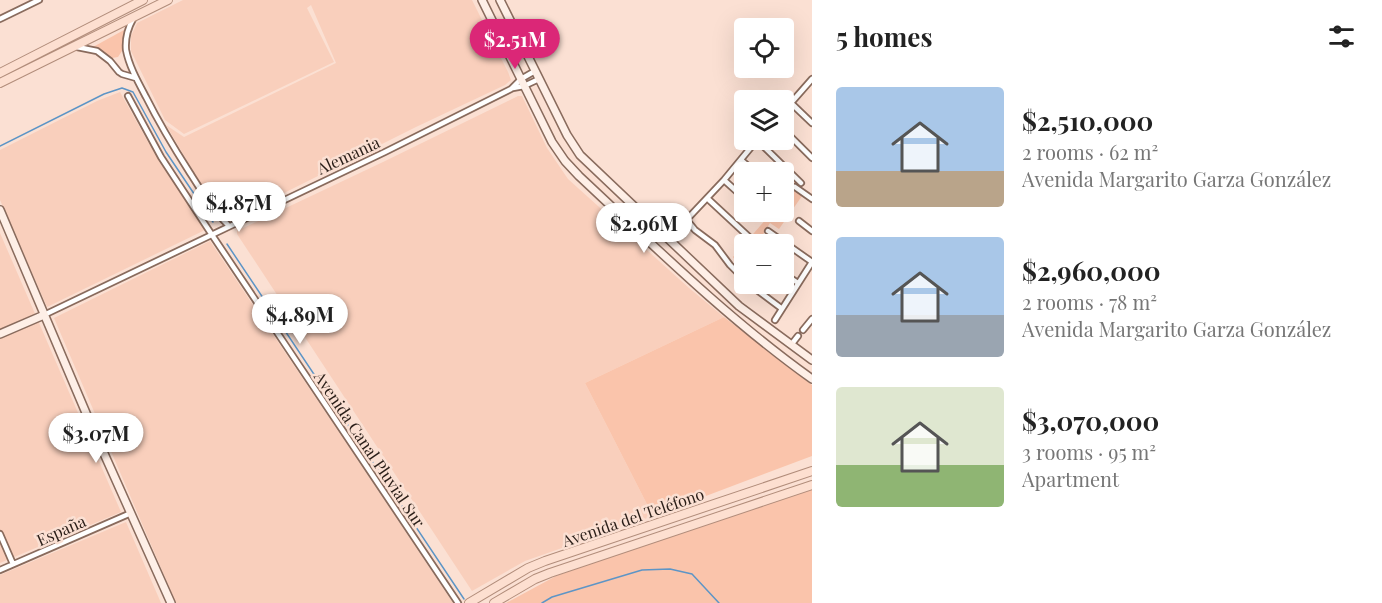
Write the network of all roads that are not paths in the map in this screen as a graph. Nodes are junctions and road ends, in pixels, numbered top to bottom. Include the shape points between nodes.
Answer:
1 (22, 0) edge
2 (39, 0) edge
3 (142, 0) edge
4 (168, 0) edge
5 (482, 0) edge
6 (501, 0) edge
7 (24, 7) junction
8 (134, 17) junction
9 (0, 19) edge
10 (72, 48) junction
11 (0, 71) edge
12 (535, 71) junction
13 (136, 78) junction
14 (539, 79) junction
15 (812, 79) edge
16 (2, 82) edge
17 (523, 83) junction
18 (807, 84) junction
19 (812, 88) edge
20 (128, 96) dead end
21 (794, 99) edge
22 (794, 106) edge
23 (812, 123) edge
24 (794, 140) edge
25 (749, 150) edge
26 (767, 150) edge
27 (812, 158) edge
28 (741, 160) junction
29 (743, 162) edge
30 (724, 180) junction
31 (801, 183) dead end
32 (795, 187) dead end
33 (734, 189) edge
34 (707, 198) junction
35 (812, 199) edge
36 (0, 211) edge
37 (686, 219) junction
38 (799, 221) dead end
39 (229, 226) junction
40 (768, 231) dead end
41 (812, 231) edge
42 (675, 232) dead end
43 (746, 234) edge
44 (212, 235) junction
45 (812, 262) edge
46 (734, 269) edge
47 (794, 280) edge
48 (798, 283) junction
49 (763, 294) edge
50 (782, 308) junction
51 (44, 315) junction
52 (775, 320) dead end
53 (811, 322) edge
54 (803, 330) dead end
55 (0, 334) edge
56 (798, 336) dead end
57 (791, 345) junction
58 (812, 360) edge
59 (812, 380) edge
60 (812, 471) edge
61 (812, 485) edge
62 (131, 513) junction
63 (0, 534) edge
64 (13, 564) junction
65 (0, 570) edge
66 (171, 603) edge
67 (458, 603) edge
68 (469, 603) edge
69 (494, 603) edge

1 - 7 street
2 - 7 street
3 - 11 main road
4 - 8 main road
5 - 17 main road
6 - 12 main road
7 - 9 street
8 - 10 main road
8 - 13 street via 126,41
10 - 13 street via 97,51 122,74
10 - 16 main road
11 - 16 main road
12 - 14 main road
12 - 17 street, Alemania
13 - 39 street via 198,187
14 - 17 street, Alemania
14 - 57 main road via 580,155 739,306
15 - 18 street
17 - 39 street, Alemania
17 - 59 main road via 552,142 579,176 729,315
18 - 19 street
18 - 21 street
20 - 44 street, Avenida Canal Pluvial Sur via 161,157
22 - 23 street
24 - 27 street
25 - 28 street
26 - 31 street
28 - 29 street
28 - 30 street
30 - 33 street
30 - 34 street
32 - 35 street
34 - 37 street
34 - 43 street
36 - 51 main road
37 - 42 street
37 - 46 street
38 - 41 street
39 - 44 street, Alemania
40 - 45 street
44 - 51 street, Alemania
44 - 67 street, Avenida Canal Pluvial Sur
45 - 48 street
47 - 48 street
48 - 50 street
49 - 50 street
50 - 52 street
51 - 55 main road, Alemania
51 - 62 main road
53 - 54 street
56 - 57 street
57 - 58 main road
60 - 68 main road, Avenida del Teléfono via 545,561
61 - 69 main road, Avenida del Teléfono via 550,573
62 - 64 street, España
62 - 66 main road
63 - 64 street
64 - 65 street, España

